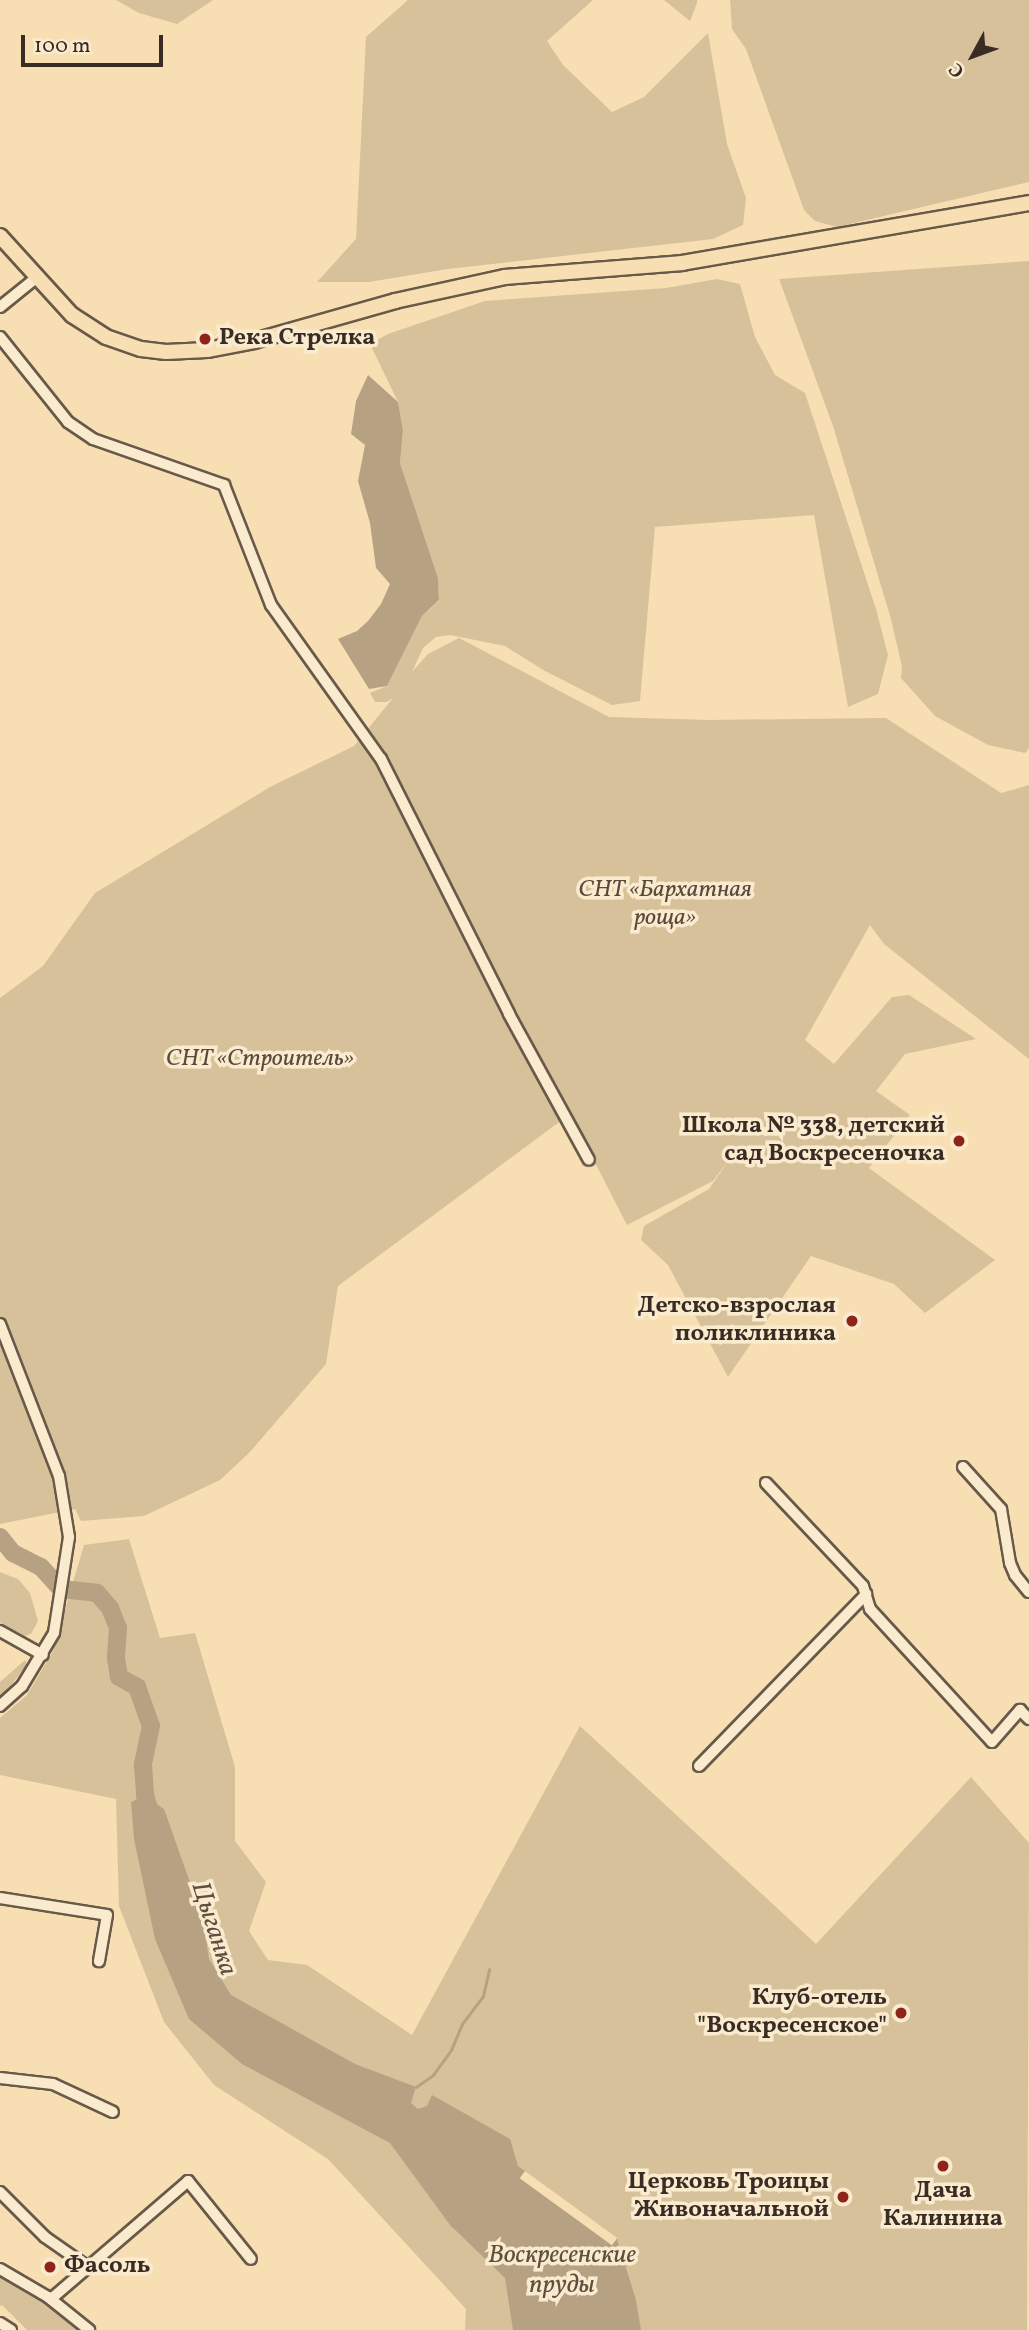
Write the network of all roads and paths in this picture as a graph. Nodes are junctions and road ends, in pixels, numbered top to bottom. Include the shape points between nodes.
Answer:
1 (1029, 203) edge
2 (0, 236) edge
3 (36, 278) junction
4 (0, 307) edge
5 (0, 337) edge
6 (589, 1160) dead end
7 (0, 1324) edge
8 (963, 1467) dead end
9 (766, 1483) dead end
10 (1029, 1592) edge
11 (866, 1594) junction
12 (0, 1631) edge
13 (43, 1655) junction
14 (0, 1706) edge
15 (1029, 1719) edge
16 (699, 1766) dead end
17 (0, 1898) edge
18 (99, 1961) dead end
19 (0, 2078) edge
20 (113, 2112) dead end
21 (0, 2192) edge
22 (251, 2259) dead end
23 (88, 2267) junction
24 (0, 2269) edge
25 (51, 2299) junction
26 (1, 2322) edge
27 (11, 2330) edge
28 (89, 2330) edge

1 - 3 main road via 705,260 505,277 207,350 141,349 106,337 72,315
2 - 3 main road
3 - 4 street
5 - 6 street via 68,422 85,433 224,485 271,605 381,759 509,1014
7 - 13 street via 59,1476 69,1537 58,1620
8 - 10 street via 1000,1509 1014,1575
9 - 11 street
11 - 15 street via 870,1609 992,1742 1020,1710
11 - 16 street
12 - 13 street
13 - 14 street via 22,1686
17 - 18 street via 107,1915
19 - 20 street via 52,2084
21 - 23 street via 45,2237
22 - 23 street via 188,2181
23 - 25 street
24 - 25 street
25 - 28 street
26 - 27 street

